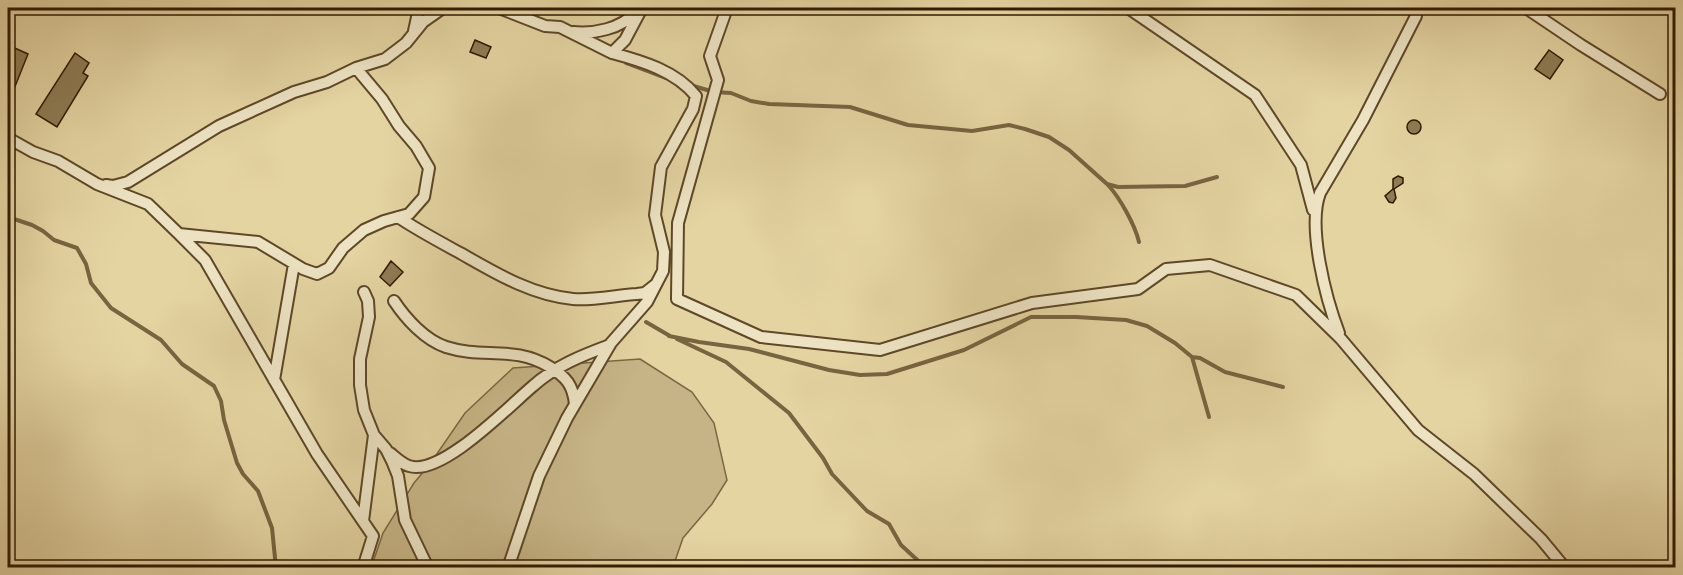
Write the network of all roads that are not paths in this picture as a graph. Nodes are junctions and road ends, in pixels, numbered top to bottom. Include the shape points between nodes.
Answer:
1 (419, 8) edge
2 (443, 8) edge
3 (499, 8) edge
4 (641, 8) edge
5 (727, 8) edge
6 (1128, 8) edge
7 (1417, 8) edge
8 (1526, 8) edge
9 (560, 27) junction
10 (414, 33) junction
11 (612, 53) junction
12 (356, 68) junction
13 (1660, 94) dead end
14 (8, 138) edge
15 (97, 184) junction
16 (398, 217) junction
17 (179, 234) junction
18 (1318, 236) junction
19 (294, 264) junction
20 (658, 283) junction
21 (364, 292) dead end
22 (394, 301) dead end
23 (1341, 339) junction
24 (610, 345) junction
25 (555, 370) junction
26 (274, 380) junction
27 (575, 404) junction
28 (374, 435) junction
29 (386, 449) junction
30 (363, 521) junction
31 (363, 567) edge
32 (428, 567) edge
33 (508, 567) edge
34 (1565, 567) edge

1 - 10 street
2 - 10 street
3 - 9 street via 545,26
4 - 9 street via 612,28 575,33
4 - 11 street via 625,40
5 - 23 street via 710,56 718,80 678,223 677,299 761,337 880,350 1032,303 1138,289 1166,268 1210,265 1296,295
6 - 18 street via 1255,95 1301,165
7 - 18 street via 1363,120 1320,193 1316,203
8 - 13 street
9 - 11 street
10 - 12 street via 385,59
11 - 20 street via 679,79 696,96 693,109 661,167 655,215 664,252
12 - 15 street via 219,126 128,182 113,186
12 - 16 street via 429,168 424,196 409,214
14 - 15 street
15 - 17 street via 148,204
16 - 19 street via 364,230 343,248 329,268 317,274
16 - 20 street via 487,270 540,292 584,300 637,294
17 - 19 street via 258,243
17 - 26 street via 205,260
18 - 23 street via 1325,285
19 - 26 street
20 - 24 street
21 - 28 street via 369,317 360,359 360,384 364,410
22 - 25 street via 423,333 445,347 521,354
23 - 34 street via 1418,430 1474,474
24 - 25 street
24 - 27 street
25 - 27 street via 574,390
25 - 29 street via 443,460 410,467
26 - 30 street via 317,454
27 - 33 street via 539,476
28 - 29 street
28 - 30 street
29 - 32 street via 398,476 405,520
30 - 31 street via 373,536

